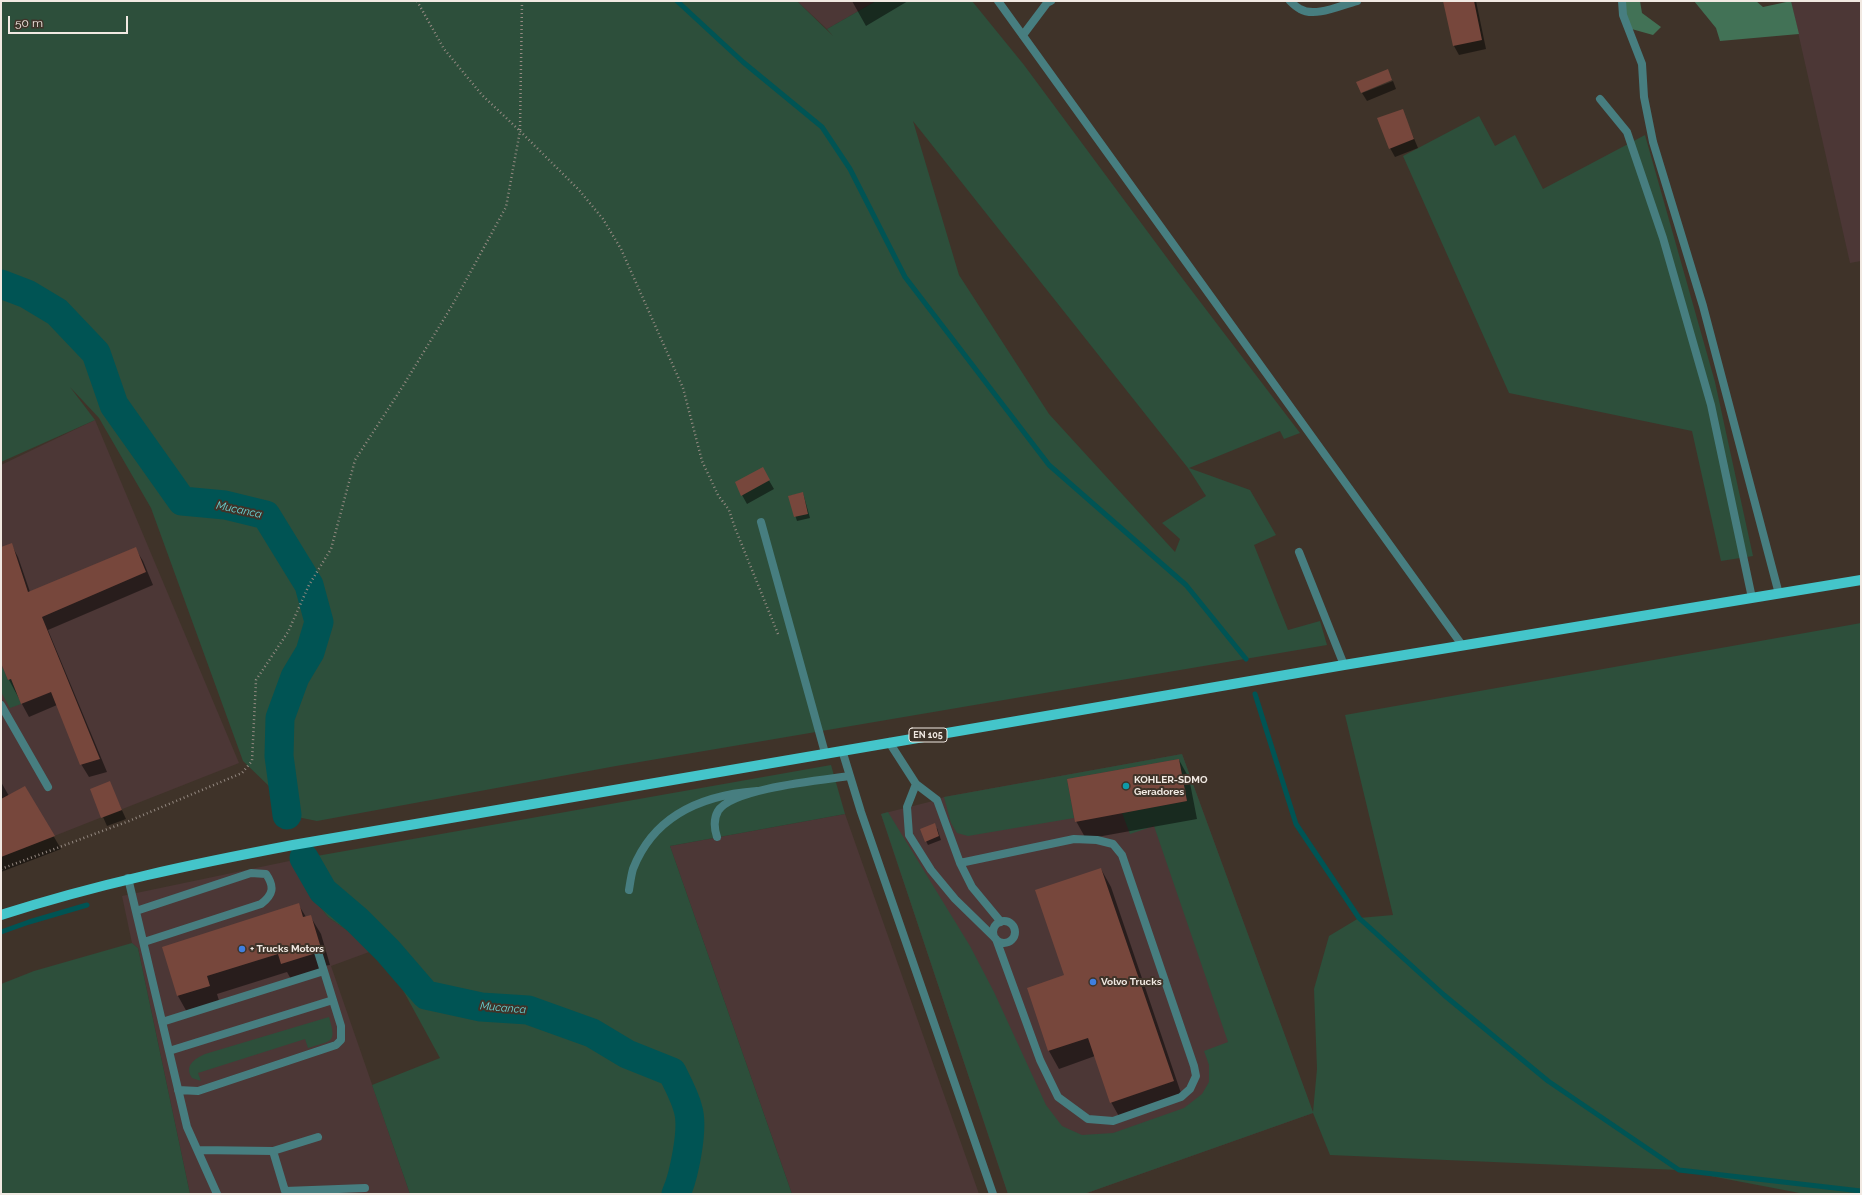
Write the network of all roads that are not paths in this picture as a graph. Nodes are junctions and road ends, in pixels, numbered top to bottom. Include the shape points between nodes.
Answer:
1 (998, 1) edge
2 (1051, 1) edge
3 (1290, 1) edge
4 (1357, 1) edge
5 (1622, 1) edge
6 (1023, 35) junction
7 (1600, 99) dead end
8 (761, 522) dead end
9 (1299, 552) dead end
10 (1861, 580) edge
11 (1780, 594) junction
12 (1752, 598) junction
13 (1462, 645) junction
14 (1344, 665) junction
15 (1, 705) edge
16 (889, 742) junction
17 (842, 750) junction
18 (825, 753) junction
19 (850, 776) junction
20 (916, 784) junction
21 (48, 787) dead end
22 (757, 790) junction
23 (717, 837) dead end
24 (960, 864) junction
25 (128, 878) junction
26 (629, 890) dead end
27 (136, 911) junction
28 (1, 915) edge
29 (1001, 922) junction
30 (996, 939) junction
31 (144, 942) junction
32 (318, 952) dead end
33 (324, 972) junction
34 (333, 1000) junction
35 (162, 1022) junction
36 (169, 1051) junction
37 (178, 1090) junction
38 (318, 1137) dead end
39 (198, 1150) junction
40 (273, 1151) junction
41 (365, 1188) dead end
42 (285, 1193) edge
43 (218, 1194) edge
44 (993, 1194) edge

1 - 6 street
2 - 6 street
3 - 4 street via 1301,10 1310,12
5 - 11 street via 1623,15 1642,64 1644,97 1653,142 1703,306
6 - 13 street
7 - 12 street via 1627,132 1663,238 1711,405
8 - 18 street
9 - 14 street
10 - 11 main road, EN 105
11 - 12 main road, EN 105
12 - 13 main road, EN 105
13 - 14 main road, EN 105
14 - 16 main road, EN 105
15 - 21 street
16 - 17 main road, EN 105
16 - 20 street
17 - 18 main road, EN 105
17 - 19 street
18 - 25 main road, EN 105 via 292,845
19 - 22 street
19 - 44 street
20 - 24 street via 937,800
20 - 30 street via 907,807 909,835 931,870 955,899
22 - 23 street via 734,798 718,810 714,826
22 - 26 street via 733,792 712,798 690,806 671,818 654,833 643,851 633,870
24 - 29 street via 972,887
24 - 30 street via 1074,839 1113,844 1122,854 1194,1066 1196,1076 1190,1088 1181,1097 1113,1121 1088,1118 1058,1097 1040,1060
25 - 27 street
25 - 28 main road, EN 105
27 - 31 street
27 - 31 street via 251,873 266,874 271,881 273,890 262,904
29 - 30 street via 993,932
29 - 30 street via 1011,923 1015,929 1014,936 1002,943
31 - 35 street
32 - 33 street
33 - 34 street
33 - 35 street
34 - 36 street
34 - 37 street via 342,1034 336,1045 198,1091
35 - 36 street
36 - 37 street
37 - 39 street via 187,1127
38 - 40 street
39 - 40 street
39 - 43 street
40 - 42 street
41 - 42 street

